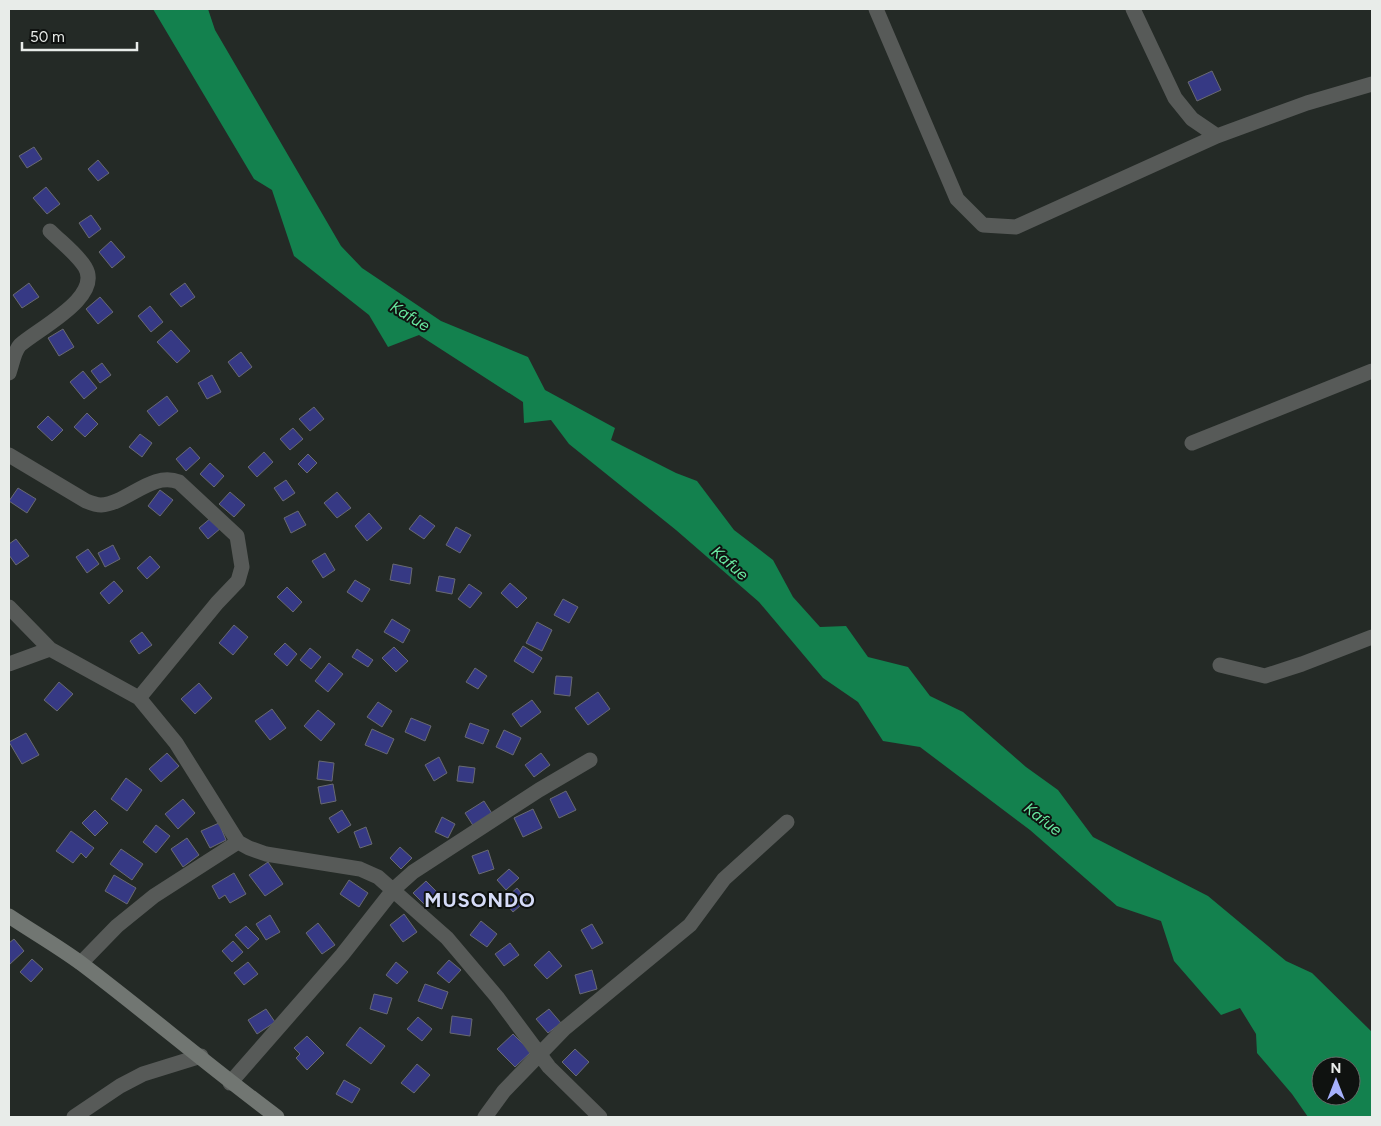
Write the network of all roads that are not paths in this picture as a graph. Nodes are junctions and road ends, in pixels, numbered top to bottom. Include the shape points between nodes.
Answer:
1 (876, 9) edge
2 (1133, 9) edge
3 (1372, 84) edge
4 (1218, 136) junction
5 (50, 231) dead end
6 (1372, 370) edge
7 (9, 373) edge
8 (1192, 444) dead end
9 (9, 455) edge
10 (9, 607) edge
11 (1372, 637) edge
12 (50, 649) junction
13 (9, 664) edge
14 (1220, 665) dead end
15 (139, 698) junction
16 (590, 760) dead end
17 (787, 822) dead end
18 (238, 842) junction
19 (394, 889) junction
20 (9, 916) edge
21 (80, 963) junction
22 (539, 1054) junction
23 (201, 1056) junction
24 (230, 1083) junction
25 (74, 1117) edge
26 (277, 1117) edge
27 (485, 1117) edge
28 (600, 1117) edge

1 - 4 street via 957,199 982,225 1016,227
2 - 4 street via 1175,98 1192,119
3 - 4 street via 1307,103
5 - 7 street via 85,266 90,279 87,289 77,300 18,346
6 - 8 street
9 - 15 street via 86,502 100,505 156,481 178,482 237,536 242,567 238,581
10 - 12 street
11 - 14 street via 1265,676
12 - 13 street
12 - 15 street
15 - 18 street via 176,743
16 - 19 street via 413,872
17 - 22 street via 724,879 690,925 564,1029
18 - 19 street via 266,854 360,869
18 - 21 street via 154,896 117,926
19 - 22 street via 446,938
19 - 24 street via 342,955
20 - 21 street
21 - 23 street
22 - 27 street
22 - 28 street
23 - 24 street
23 - 25 street via 143,1074
24 - 26 street

